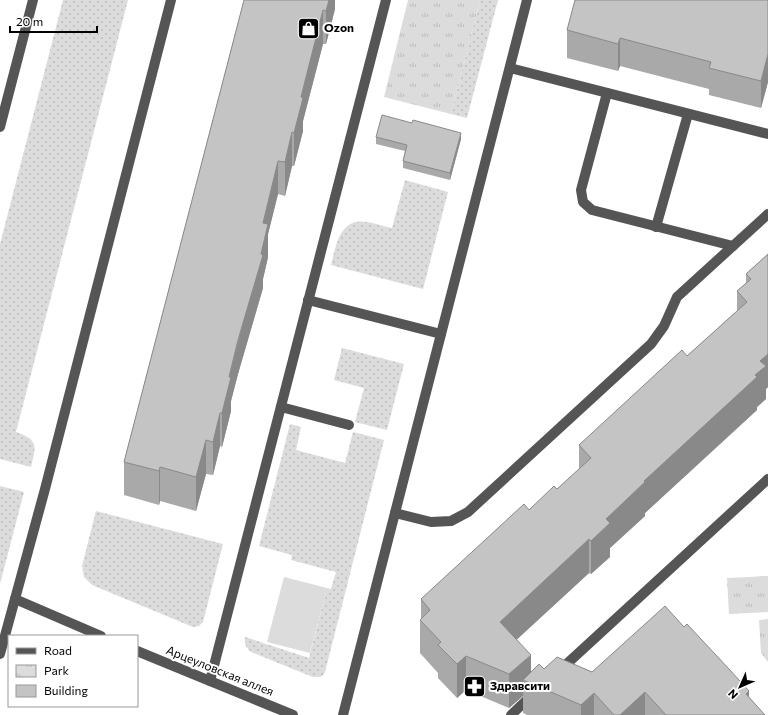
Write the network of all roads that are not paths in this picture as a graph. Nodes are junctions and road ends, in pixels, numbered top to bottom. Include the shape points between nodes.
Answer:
1 (33, 0) edge
2 (171, 0) edge
3 (386, 0) edge
4 (527, 0) edge
5 (510, 68) junction
6 (607, 92) junction
7 (688, 114) junction
8 (0, 127) edge
9 (768, 134) edge
10 (768, 214) edge
11 (656, 227) junction
12 (733, 246) junction
13 (308, 300) junction
14 (441, 334) junction
15 (281, 408) junction
16 (349, 425) dead end
17 (768, 479) edge
18 (395, 513) junction
19 (15, 599) junction
20 (99, 635) edge
21 (138, 651) edge
22 (0, 654) edge
23 (550, 679) edge
24 (210, 681) junction
25 (538, 690) edge
26 (293, 715) edge
27 (343, 715) edge
28 (511, 715) edge

1 - 8 street
2 - 19 street
3 - 13 street
4 - 5 street
5 - 6 street
5 - 14 street
6 - 7 street
6 - 11 street via 581,190 583,202 592,210
7 - 9 street
7 - 11 street
10 - 12 street
11 - 12 street
12 - 18 street via 678,297 664,326 651,344 468,512 451,521 431,522
13 - 14 street
13 - 15 street
14 - 18 street
15 - 16 street
15 - 24 street
17 - 23 street
18 - 27 street
19 - 20 street
19 - 22 street
21 - 24 street, Арцеуловская аллея
24 - 26 street, Арцеуловская аллея
25 - 28 street

